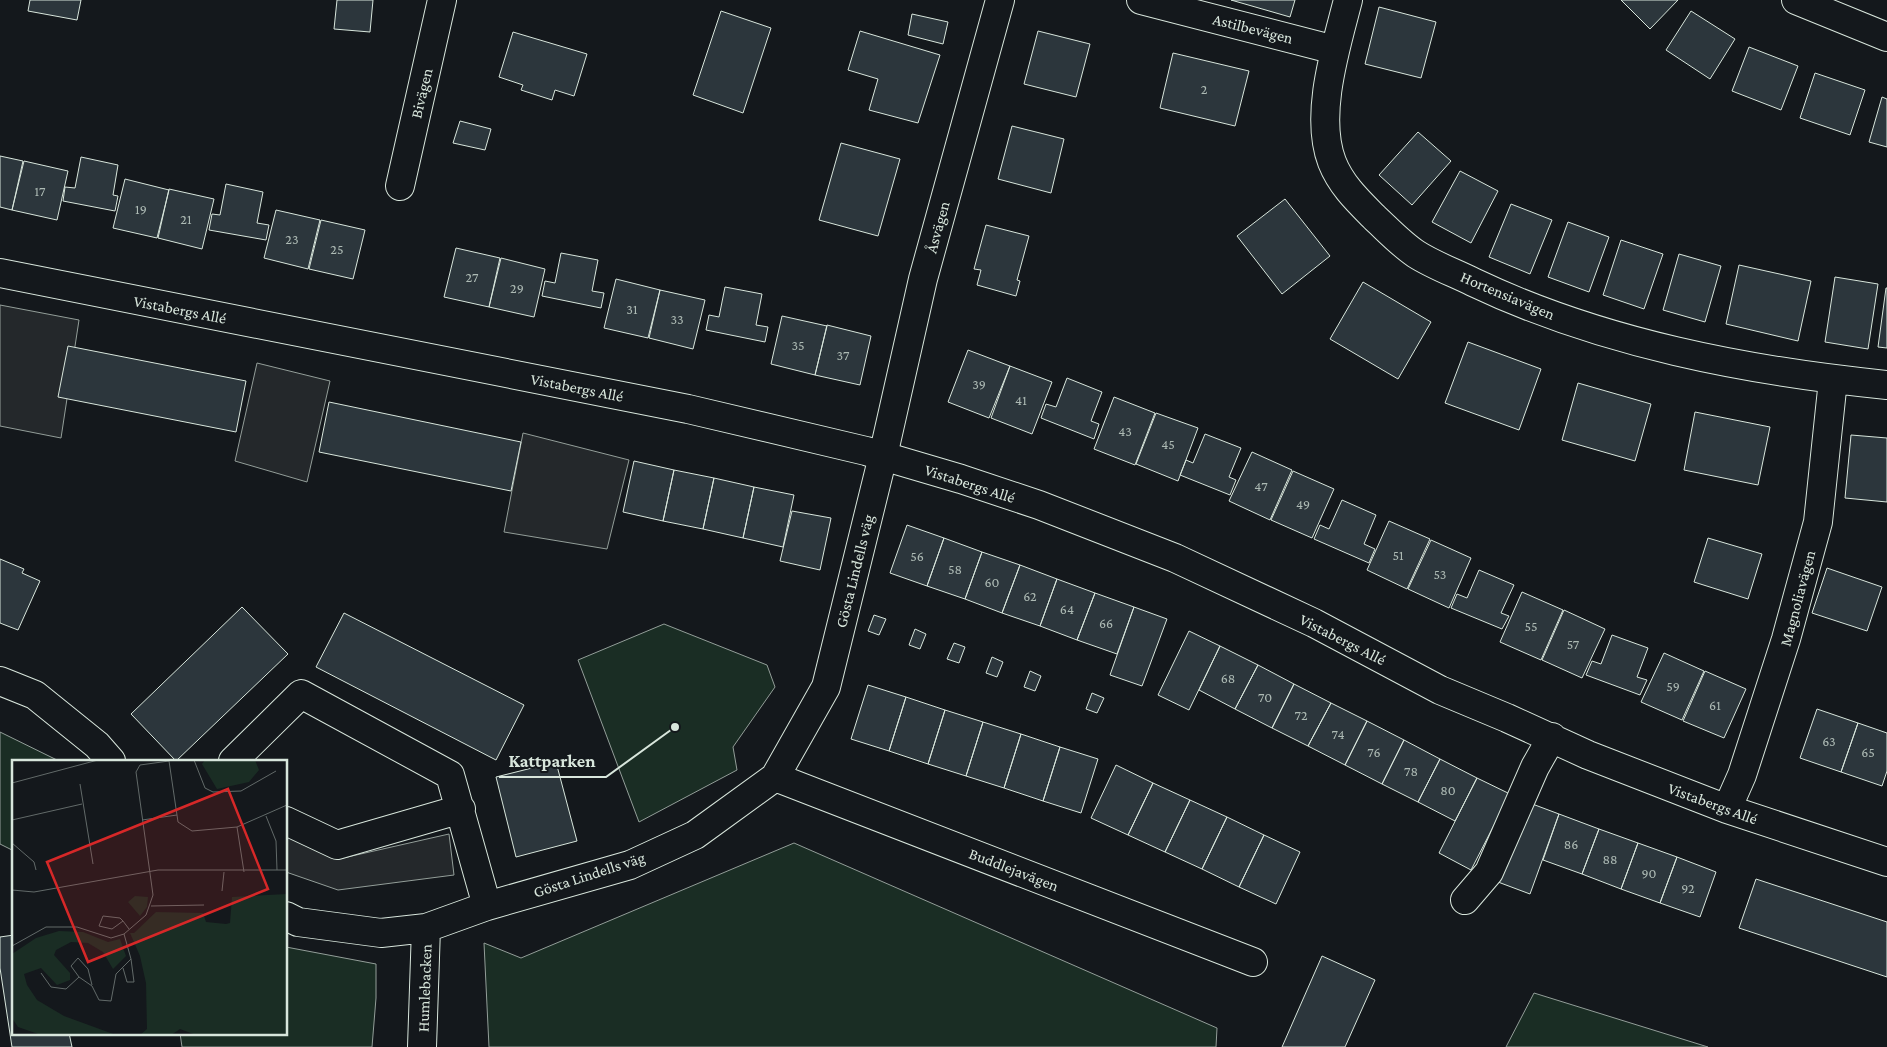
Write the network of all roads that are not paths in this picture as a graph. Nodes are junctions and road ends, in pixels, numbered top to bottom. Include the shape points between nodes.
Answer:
1 (442, 0) edge
2 (1000, 0) edge
3 (1141, 0) edge
4 (1348, 0) edge
5 (1796, 0) edge
6 (1887, 37) edge
7 (1336, 50) junction
8 (400, 186) dead end
9 (0, 273) edge
10 (1833, 380) junction
11 (1887, 385) edge
12 (883, 456) junction
13 (0, 681) edge
14 (1552, 737) junction
15 (110, 760) edge
16 (234, 760) edge
17 (775, 777) junction
18 (461, 809) junction
19 (1727, 809) junction
20 (288, 822) edge
21 (1887, 862) edge
22 (1465, 900) dead end
23 (487, 906) junction
24 (288, 917) edge
25 (426, 928) junction
26 (1252, 962) dead end
27 (422, 1047) edge

1 - 8 street, Bivägen
2 - 12 street, Åsvägen via 923,280
3 - 7 street, Astilbevägen
4 - 7 street, Hortensiavägen
5 - 6 street
7 - 10 street, Hortensiavägen via 1324,114 1332,161 1351,194 1417,254 1505,297 1607,333 1730,363
9 - 12 street, Vistabergs Allé via 688,409
10 - 11 street, Hortensiavägen
10 - 19 street, Magnoliavägen via 1818,522 1786,639 1742,775
12 - 14 street, Vistabergs Allé via 1039,505 1175,558 1314,623 1440,690
12 - 17 street, Gösta Lindells väg via 826,687
13 - 15 street via 35,695 97,745
14 - 19 street, Vistabergs Allé via 1588,755
14 - 22 street via 1535,767 1489,872
16 - 18 street via 301,694 450,775
17 - 23 street, Gösta Lindells väg via 695,835 630,865
17 - 26 street, Buddlejavägen
18 - 20 street via 337,845
18 - 23 street
19 - 21 street, Vistabergs Allé
23 - 25 street, Gösta Lindells väg
24 - 25 street, Gösta Lindells väg via 298,922 381,933
25 - 27 street, Humlebacken

